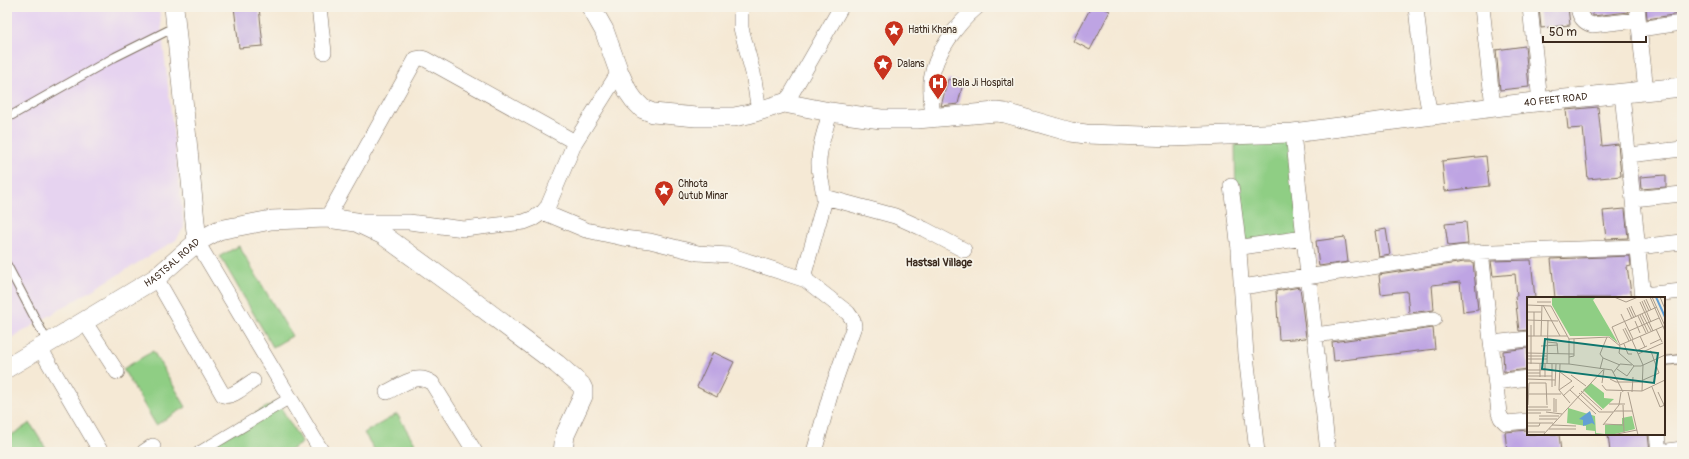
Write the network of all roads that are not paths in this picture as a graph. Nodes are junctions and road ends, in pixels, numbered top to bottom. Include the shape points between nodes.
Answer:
1 (174, 7) edge
2 (319, 7) edge
3 (591, 7) edge
4 (740, 7) edge
5 (841, 7) edge
6 (977, 7) edge
7 (1416, 7) edge
8 (1482, 7) edge
9 (1530, 7) edge
10 (1578, 7) edge
11 (1638, 19) edge
12 (1682, 23) edge
13 (176, 27) junction
14 (324, 52) dead end
15 (619, 72) junction
16 (1682, 87) edge
17 (1646, 91) junction
18 (1622, 94) junction
19 (1540, 102) junction
20 (784, 103) junction
21 (1493, 107) junction
22 (759, 111) junction
23 (830, 112) junction
24 (1430, 115) junction
25 (7, 118) edge
26 (933, 118) junction
27 (1294, 133) junction
28 (575, 142) junction
29 (1682, 149) edge
30 (1628, 155) junction
31 (1231, 186) dead end
32 (1682, 194) edge
33 (825, 197) junction
34 (1633, 199) junction
35 (543, 212) junction
36 (327, 218) junction
37 (356, 222) junction
38 (1304, 238) junction
39 (197, 242) junction
40 (1682, 242) edge
41 (1638, 247) junction
42 (964, 250) dead end
43 (1239, 250) junction
44 (1481, 252) junction
45 (7, 265) edge
46 (1308, 277) junction
47 (156, 278) junction
48 (806, 280) junction
49 (1242, 287) junction
50 (1682, 291) edge
51 (1643, 296) edge
52 (1434, 319) dead end
53 (84, 321) junction
54 (1315, 335) junction
55 (1527, 339) edge
56 (1492, 342) junction
57 (44, 346) junction
58 (1682, 359) edge
59 (1665, 361) edge
60 (7, 368) edge
61 (117, 372) dead end
62 (1527, 378) edge
63 (253, 381) dead end
64 (1496, 382) junction
65 (387, 392) dead end
66 (290, 398) junction
67 (1527, 421) edge
68 (1657, 435) edge
69 (1682, 449) edge
70 (318, 451) edge
71 (101, 452) edge
72 (199, 452) edge
73 (475, 452) edge
74 (563, 452) edge
75 (814, 452) edge
76 (1256, 452) edge
77 (1328, 452) edge
78 (1660, 452) edge

1 - 13 street, HASTSAL ROAD
2 - 14 street
3 - 15 street via 604,30
4 - 22 street via 741,28 754,73
5 - 20 street
6 - 26 street via 949,39 936,61 931,82
7 - 24 street
8 - 21 street
9 - 19 street
10 - 11 street via 1581,18 1592,25
11 - 12 street
11 - 17 street
13 - 25 lane
13 - 39 street, HASTSAL ROAD
15 - 22 street via 634,100 643,109 653,113 720,117
15 - 28 street
16 - 17 street, 40 FEET ROAD
17 - 18 street, 40 FEET ROAD
18 - 19 street, 40 FEET ROAD
18 - 30 street
19 - 21 street, 40 FEET ROAD
20 - 22 street
20 - 23 street, 40 FEET ROAD
21 - 24 street, 40 FEET ROAD
23 - 26 street, 40 FEET ROAD via 881,119
23 - 33 street via 819,158
24 - 27 street, 40 FEET ROAD
26 - 27 street, 40 FEET ROAD via 986,112 1005,113 1071,132 1173,137
27 - 38 street
28 - 35 street via 548,206
28 - 36 street via 425,59 416,59
29 - 30 street
30 - 34 street
31 - 43 street
32 - 34 street
33 - 42 street via 896,216
33 - 48 street via 804,272
34 - 41 street
35 - 37 street via 524,222 464,229 410,222
35 - 48 street via 586,230 650,241 698,253 729,256
36 - 37 street
36 - 39 street via 271,220 219,230
37 - 74 street via 383,235 460,290 581,385 583,396 565,435
38 - 43 street via 1242,247
38 - 46 street
39 - 47 street, HASTSAL ROAD
39 - 66 street
40 - 41 street
41 - 44 street
41 - 51 street
43 - 49 street
44 - 46 street
44 - 56 street
45 - 57 lane
46 - 49 street
46 - 54 street
47 - 53 street, HASTSAL ROAD
47 - 63 street via 223,395 231,395
48 - 75 street via 848,313 854,326
49 - 76 street
50 - 51 street
52 - 54 street
53 - 57 street, HASTSAL ROAD
53 - 61 street
54 - 77 street
55 - 56 street
56 - 64 street
57 - 60 street, HASTSAL ROAD
57 - 71 street
58 - 59 lane
62 - 64 street
64 - 67 street via 1501,418 1506,422
65 - 73 street via 419,377 427,379
66 - 70 street
66 - 72 street
68 - 78 street
69 - 78 street

